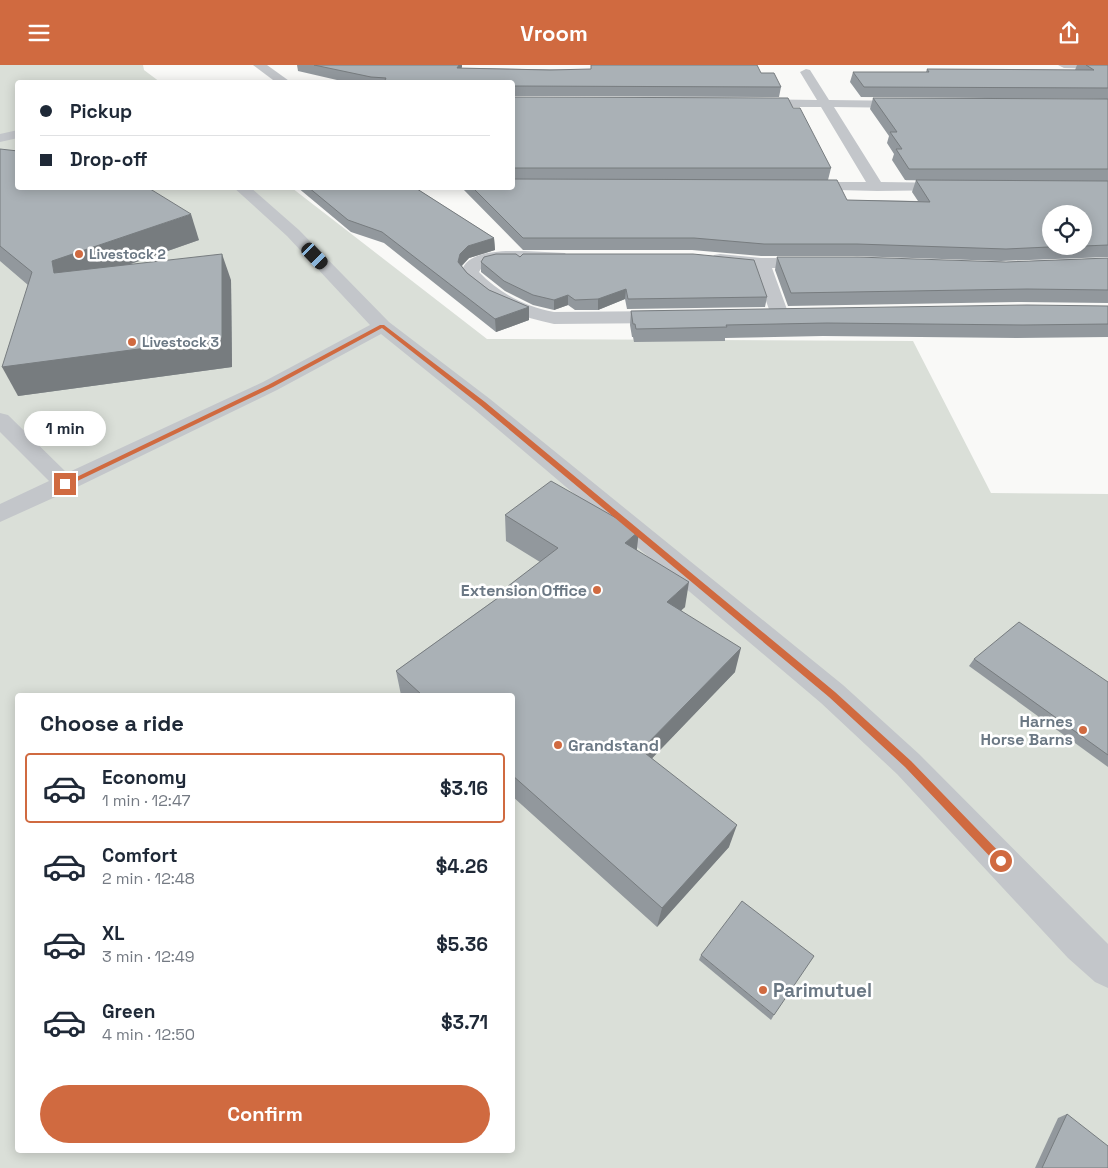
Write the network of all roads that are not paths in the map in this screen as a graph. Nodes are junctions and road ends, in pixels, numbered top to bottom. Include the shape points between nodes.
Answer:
1 (259, 65) edge
2 (1064, 65) edge
3 (1108, 66) edge
4 (806, 72) dead end
5 (282, 80) edge
6 (737, 103) edge
7 (826, 103) junction
8 (923, 104) edge
9 (15, 135) edge
10 (0, 138) edge
11 (788, 186) edge
12 (877, 187) junction
13 (964, 187) edge
14 (243, 190) edge
15 (572, 257) edge
16 (700, 258) edge
17 (761, 263) junction
18 (828, 263) edge
19 (800, 314) edge
20 (760, 315) edge
21 (780, 315) junction
22 (681, 317) edge
23 (382, 326) junction
24 (0, 420) edge
25 (65, 484) junction
26 (0, 514) edge
27 (1108, 969) edge

1 - 5 street
2 - 3 street
4 - 7 street
6 - 7 street
7 - 8 street
7 - 12 street
9 - 10 street
11 - 12 street
12 - 13 street
14 - 23 street via 292,233
15 - 22 street via 496,257 477,261 470,273 511,304 538,316
16 - 17 street
17 - 18 street
17 - 21 street
19 - 21 street
20 - 21 street
23 - 25 street via 270,386
23 - 27 street via 482,404 832,694 908,764 1081,945
24 - 25 street
25 - 26 street

